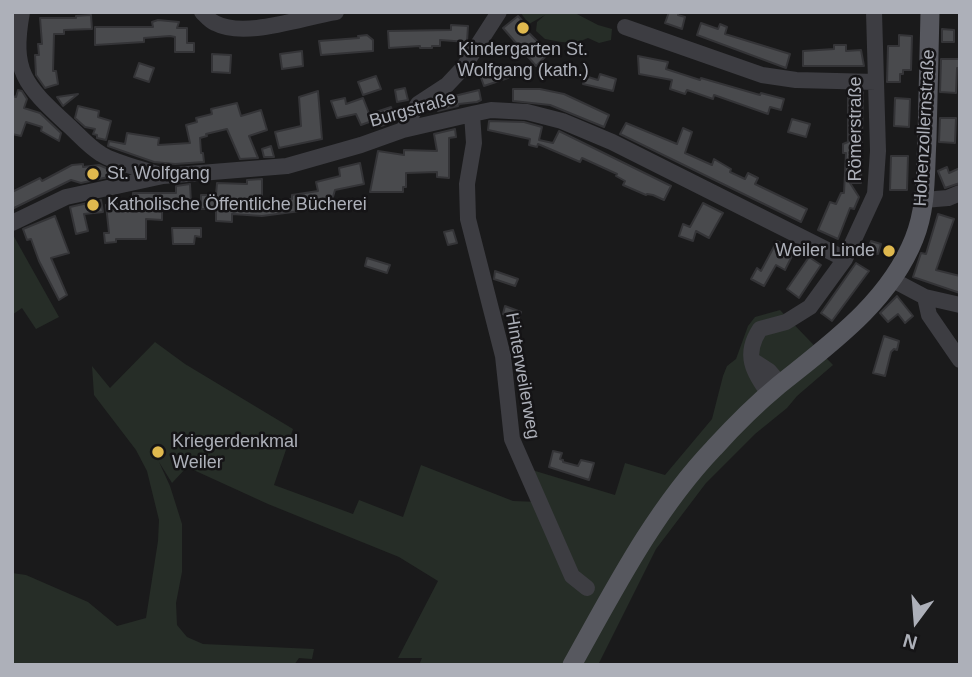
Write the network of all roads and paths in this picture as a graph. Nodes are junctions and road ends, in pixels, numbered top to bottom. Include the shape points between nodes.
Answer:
1 (22, 12) edge
2 (202, 12) edge
3 (336, 12) edge
4 (498, 12) edge
5 (874, 12) edge
6 (930, 12) edge
7 (625, 27) dead end
8 (876, 82) junction
9 (472, 114) junction
10 (403, 130) junction
11 (163, 176) junction
12 (960, 193) edge
13 (925, 200) junction
14 (12, 223) edge
15 (845, 259) junction
16 (891, 279) junction
17 (925, 297) junction
18 (960, 304) edge
19 (960, 360) edge
20 (775, 389) junction
21 (587, 589) dead end
22 (572, 665) edge

1 - 11 street via 18,60 24,79 38,97 101,154
2 - 3 street via 214,23 256,29
4 - 10 street via 463,68 418,104
5 - 8 street, Römerstraße
6 - 13 main road, Hohenzollernstraße
7 - 8 street via 762,75
8 - 15 street, Römerstraße via 875,194
9 - 10 street, Burgstraße
9 - 15 street, Burgstraße via 527,112 562,121
9 - 21 street, Hinterweilerweg via 474,143 467,209 503,356 512,439 572,576
10 - 11 street, Burgstraße via 286,166
11 - 14 street, Burgstraße via 66,197
12 - 13 street
13 - 16 main road, Hohenzollernstraße via 915,238
15 - 20 street, Römerstraße via 810,307 760,329 751,342 752,360 769,371
16 - 17 street
16 - 20 main road, Hohenzollernstraße via 826,349
17 - 18 street
17 - 19 street via 929,315
20 - 22 main road, Hohenzollernstraße via 713,448 670,501

